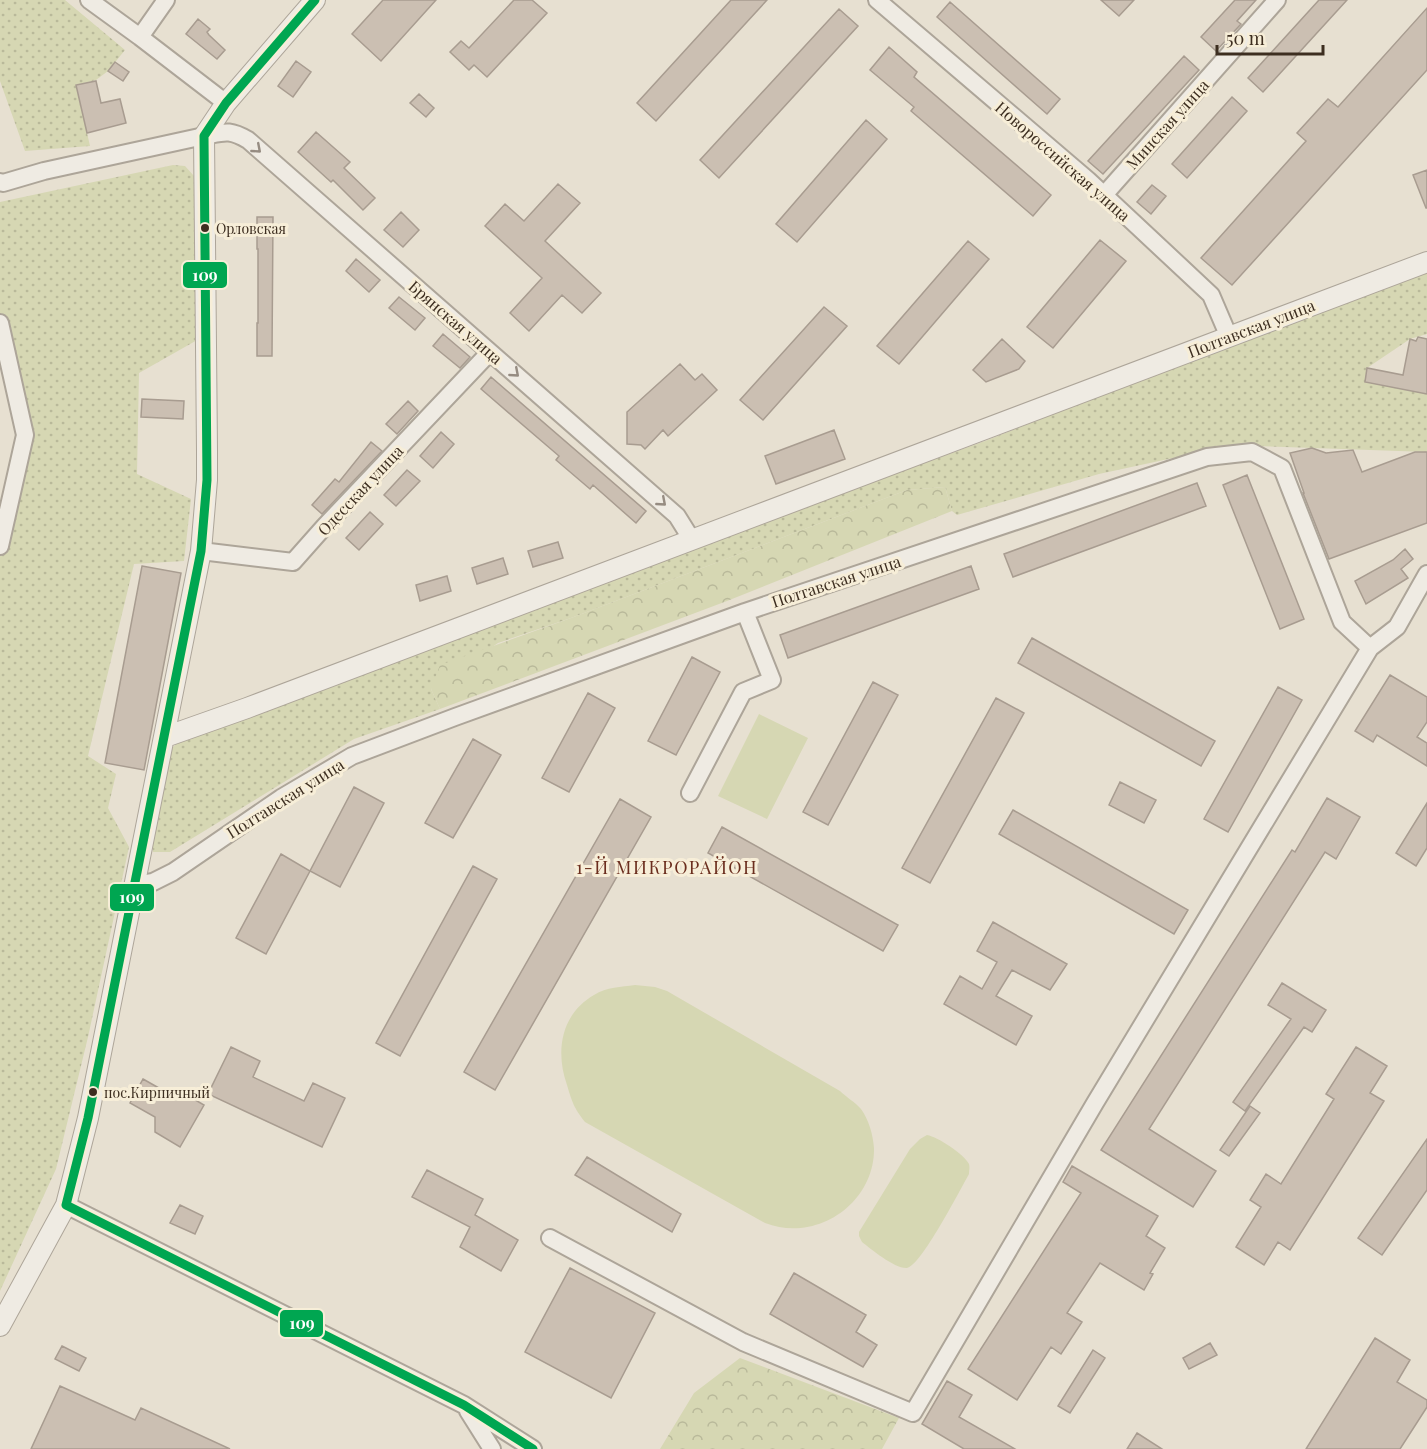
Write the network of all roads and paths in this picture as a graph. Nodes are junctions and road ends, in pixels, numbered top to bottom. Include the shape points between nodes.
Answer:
1 (89, 0) edge
2 (166, 0) edge
3 (315, 0) edge
4 (877, 0) edge
5 (1277, 0) edge
6 (140, 37) junction
7 (226, 103) junction
8 (204, 136) junction
9 (0, 182) edge
10 (1104, 195) junction
11 (1427, 262) edge
12 (0, 323) edge
13 (1229, 337) junction
14 (490, 352) junction
15 (693, 540) junction
16 (0, 546) edge
17 (201, 551) junction
18 (1427, 574) edge
19 (745, 612) junction
20 (1371, 648) junction
21 (165, 737) junction
22 (690, 793) dead end
23 (134, 885) junction
24 (66, 1205) junction
25 (549, 1238) dead end
26 (0, 1326) edge
27 (464, 1405) junction
28 (492, 1449) edge
29 (532, 1449) edge

1 - 6 street
2 - 6 street
3 - 7 street
4 - 10 street, Новороссийская улица
5 - 10 street, Минская улица
6 - 7 street
7 - 8 street
8 - 9 street, Брянская улица
8 -> 14 street, Брянская улица via 227,132 248,140
8 - 17 street via 207,461
10 - 13 street, Новороссийская улица via 1211,295
11 - 13 street, Полтавская улица
12 - 16 street via 25,435
13 - 15 street, Полтавская улица
14 -> 15 street, Брянская улица via 677,516
14 - 17 street, Одесская улица via 293,562
15 - 21 street, Полтавская улица
17 - 21 street
18 - 20 street via 1397,627
19 - 20 street, Полтавская улица via 1207,457 1252,452 1282,468 1342,622
19 - 22 street via 772,680 743,692
19 - 23 street, Полтавская улица via 352,756 280,798 173,872 153,882
20 - 25 street via 1095,1103 913,1413 743,1342
21 - 23 street
23 - 24 street via 88,1118
24 - 26 street
24 - 27 street
27 - 28 street
27 - 29 street

